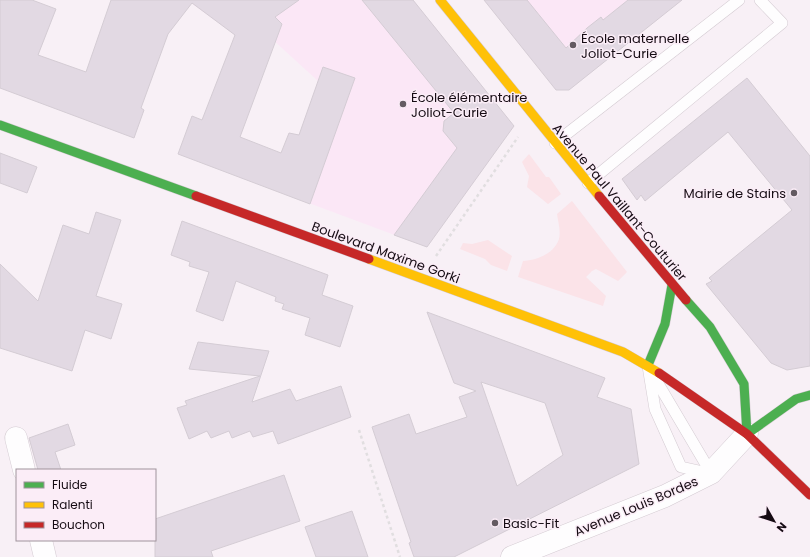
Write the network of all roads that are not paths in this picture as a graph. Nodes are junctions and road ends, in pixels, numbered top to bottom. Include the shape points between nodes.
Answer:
1 (440, 0) edge
2 (739, 0) edge
3 (760, 0) edge
4 (0, 125) edge
5 (555, 143) junction
6 (588, 183) junction
7 (672, 285) junction
8 (648, 365) junction
9 (810, 395) edge
10 (747, 434) junction
11 (16, 438) dead end
12 (24, 469) edge
13 (711, 474) junction
14 (810, 495) edge
15 (41, 541) edge
16 (45, 557) edge
17 (512, 557) edge

1 - 5 main road, Avenue Paul Vaillant-Couturier
2 - 5 lane
3 - 6 lane via 782,23
4 - 8 main road, Boulevard Maxime Gorki via 623,352
5 - 6 main road, Avenue Paul Vaillant-Couturier
6 - 7 main road, Avenue Paul Vaillant-Couturier
7 - 8 main road via 665,324
7 - 10 main road, Avenue Paul Vaillant-Couturier via 710,327 744,384
8 - 10 main road, Boulevard Maxime Gorki
8 - 13 lane
8 - 13 lane via 655,409 681,467
9 - 10 main road via 796,399
10 - 13 street, Avenue Louis Bordes
10 - 14 main road, Boulevard Maxime Gorki
11 - 12 street
13 - 17 street, Avenue Louis Bordes via 665,496
15 - 16 street

